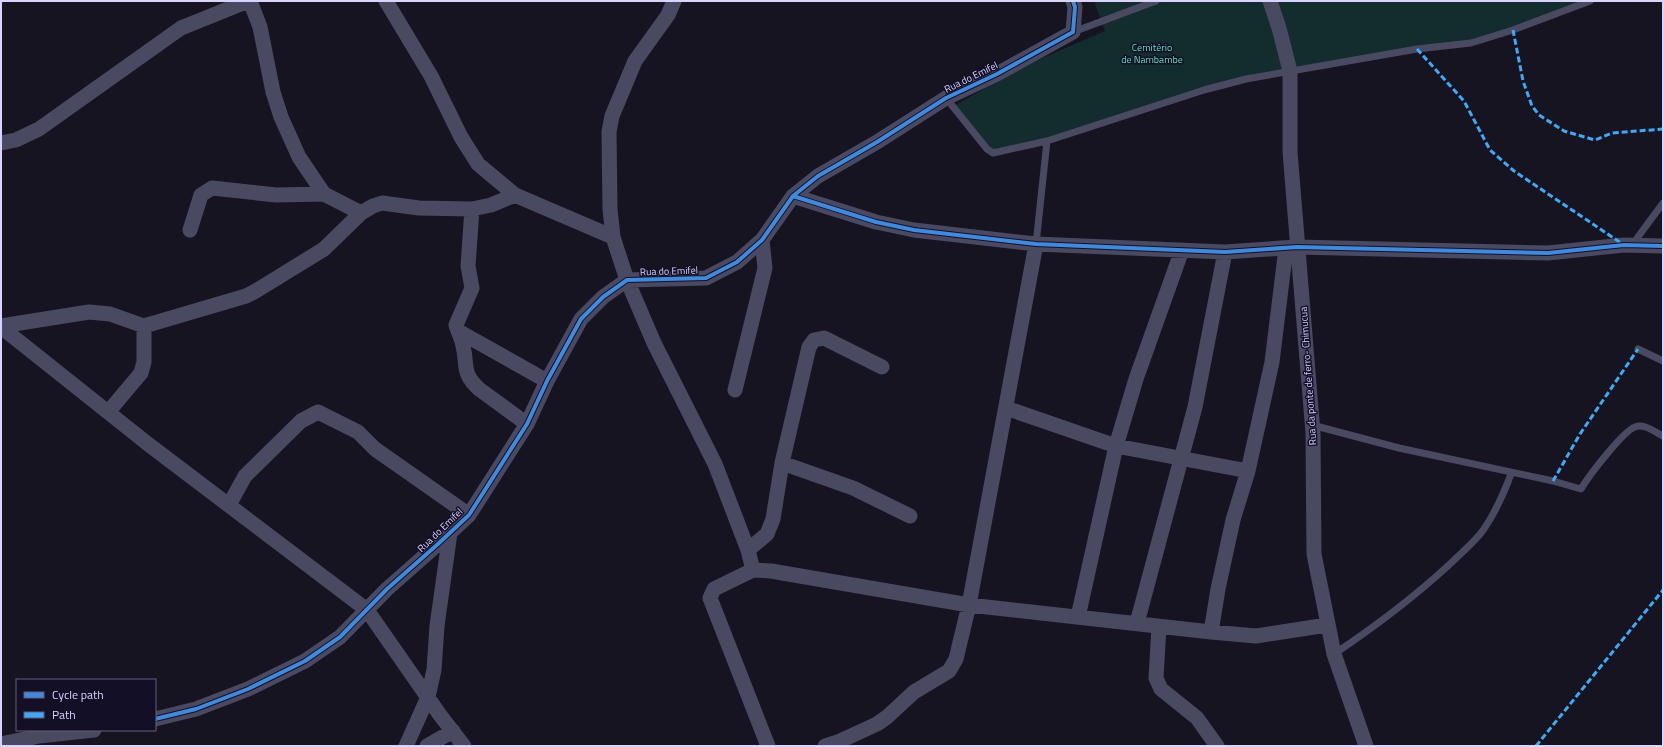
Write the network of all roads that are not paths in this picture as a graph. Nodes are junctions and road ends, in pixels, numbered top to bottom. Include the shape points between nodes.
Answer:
1 (249, 1) edge
2 (386, 1) edge
3 (674, 1) edge
4 (1073, 1) edge
5 (1156, 1) edge
6 (1270, 1) edge
7 (1590, 1) edge
8 (1074, 32) junction
9 (1290, 71) junction
10 (946, 98) junction
11 (1047, 141) junction
12 (1, 143) edge
13 (324, 194) junction
14 (515, 195) junction
15 (793, 196) junction
16 (1663, 203) edge
17 (472, 209) junction
18 (361, 213) junction
19 (190, 230) dead end
20 (613, 237) junction
21 (762, 240) junction
22 (1036, 244) junction
23 (1632, 245) junction
24 (1663, 246) edge
25 (1292, 247) junction
26 (1182, 250) junction
27 (1225, 252) junction
28 (627, 280) junction
29 (1, 326) edge
30 (144, 326) junction
31 (458, 331) junction
32 (1638, 349) dead end
33 (1663, 361) edge
34 (882, 367) dead end
35 (547, 381) junction
36 (735, 390) dead end
37 (1006, 408) junction
38 (109, 411) junction
39 (527, 424) junction
40 (1312, 425) junction
41 (1663, 436) edge
42 (1116, 446) junction
43 (1181, 458) junction
44 (782, 463) junction
45 (1248, 471) junction
46 (1511, 474) junction
47 (230, 505) junction
48 (469, 515) junction
49 (910, 516) dead end
50 (450, 533) junction
51 (748, 550) junction
52 (753, 570) junction
53 (969, 605) junction
54 (367, 610) junction
55 (1078, 617) junction
56 (1137, 623) junction
57 (1327, 625) junction
58 (1159, 627) junction
59 (1211, 632) junction
60 (1334, 654) junction
61 (428, 697) junction
62 (156, 719) edge
63 (85, 731) edge
64 (452, 732) junction
65 (1, 744) edge
66 (406, 746) edge
67 (427, 746) edge
68 (464, 746) edge
69 (768, 746) edge
70 (825, 746) edge
71 (1217, 746) edge
72 (1366, 746) edge

1 - 12 street via 181,28 39,129 16,140
1 - 13 street via 260,27 273,92 281,117 298,157
2 - 14 street via 478,164
3 - 20 street via 668,15 635,61 612,116 609,132
4 - 8 street
5 - 8 lane
6 - 9 street, Rua da ponte de ferro- Chimucua
7 - 9 lane via 1471,43 1416,49
8 - 10 street, Rua do Emifel via 997,74
9 - 11 lane via 1204,90
9 - 25 street, Rua da ponte de ferro- Chimucua
10 - 11 lane via 993,153
10 - 15 street, Rua do Emifel via 818,176
11 - 22 lane
13 - 18 street
13 - 19 street via 276,195 212,188 200,195
14 - 17 street via 491,205
14 - 20 street
15 - 21 street, Rua do Emifel
15 - 22 street via 876,222 914,230
16 - 23 lane
17 - 18 street via 419,208 382,203
17 - 31 street via 468,266 472,288 456,325
18 - 30 street via 324,249 254,292
20 - 28 street
21 - 28 street, Rua do Emifel via 737,262 706,278
21 - 36 street via 765,268
22 - 26 street
22 - 37 street
23 - 24 street
23 - 25 street via 1548,253
25 - 27 street
25 - 40 street, Rua da ponte de ferro- Chimucua
25 - 45 street via 1272,362
26 - 27 street
26 - 42 street via 1136,379
27 - 43 street via 1195,407
28 - 35 street, Rua do Emifel via 603,297 581,319
28 - 51 street via 654,344 715,464
29 - 30 street via 89,312 110,314
29 - 38 street
30 - 38 street via 144,362 141,373
31 - 35 street
31 - 39 street via 464,346 465,368 472,383
32 - 33 lane
34 - 44 street via 824,338 814,340 806,355
35 - 39 street, Rua do Emifel
37 - 42 street
37 - 53 street
38 - 47 street via 148,444
39 - 48 street, Rua do Emifel
40 - 46 lane
40 - 57 street, Rua da ponte de ferro- Chimucua via 1314,554
41 - 46 lane via 1645,427 1635,426 1625,433 1581,489
42 - 43 street
42 - 55 street
43 - 45 street
43 - 56 street
44 - 49 street via 853,488
44 - 51 street via 774,519 767,534
45 - 59 street via 1233,520
46 - 60 lane via 1494,514 1478,535 1418,594
47 - 48 street via 245,476 301,421 318,412 358,432 375,449
47 - 54 street
48 - 50 street, Rua do Emifel
50 - 54 street, Rua do Emifel
50 - 61 street via 437,626 434,670
51 - 52 street
52 - 53 street
52 - 69 street via 714,589 710,598
53 - 55 street
53 - 70 street via 956,659 949,671 914,692 877,724
54 - 61 street
54 - 62 street, Rua do Emifel via 340,637 305,661 248,689 196,709
55 - 56 street
56 - 58 street
57 - 59 street via 1256,636
57 - 60 street, Rua da ponte de ferro- Chimucua
58 - 59 street
58 - 71 street via 1156,678 1161,689 1197,718
60 - 72 street, Rua da ponte de ferro- Chimucua
61 - 64 street
61 - 66 street
63 - 65 street via 39,736
64 - 67 street
64 - 68 street

